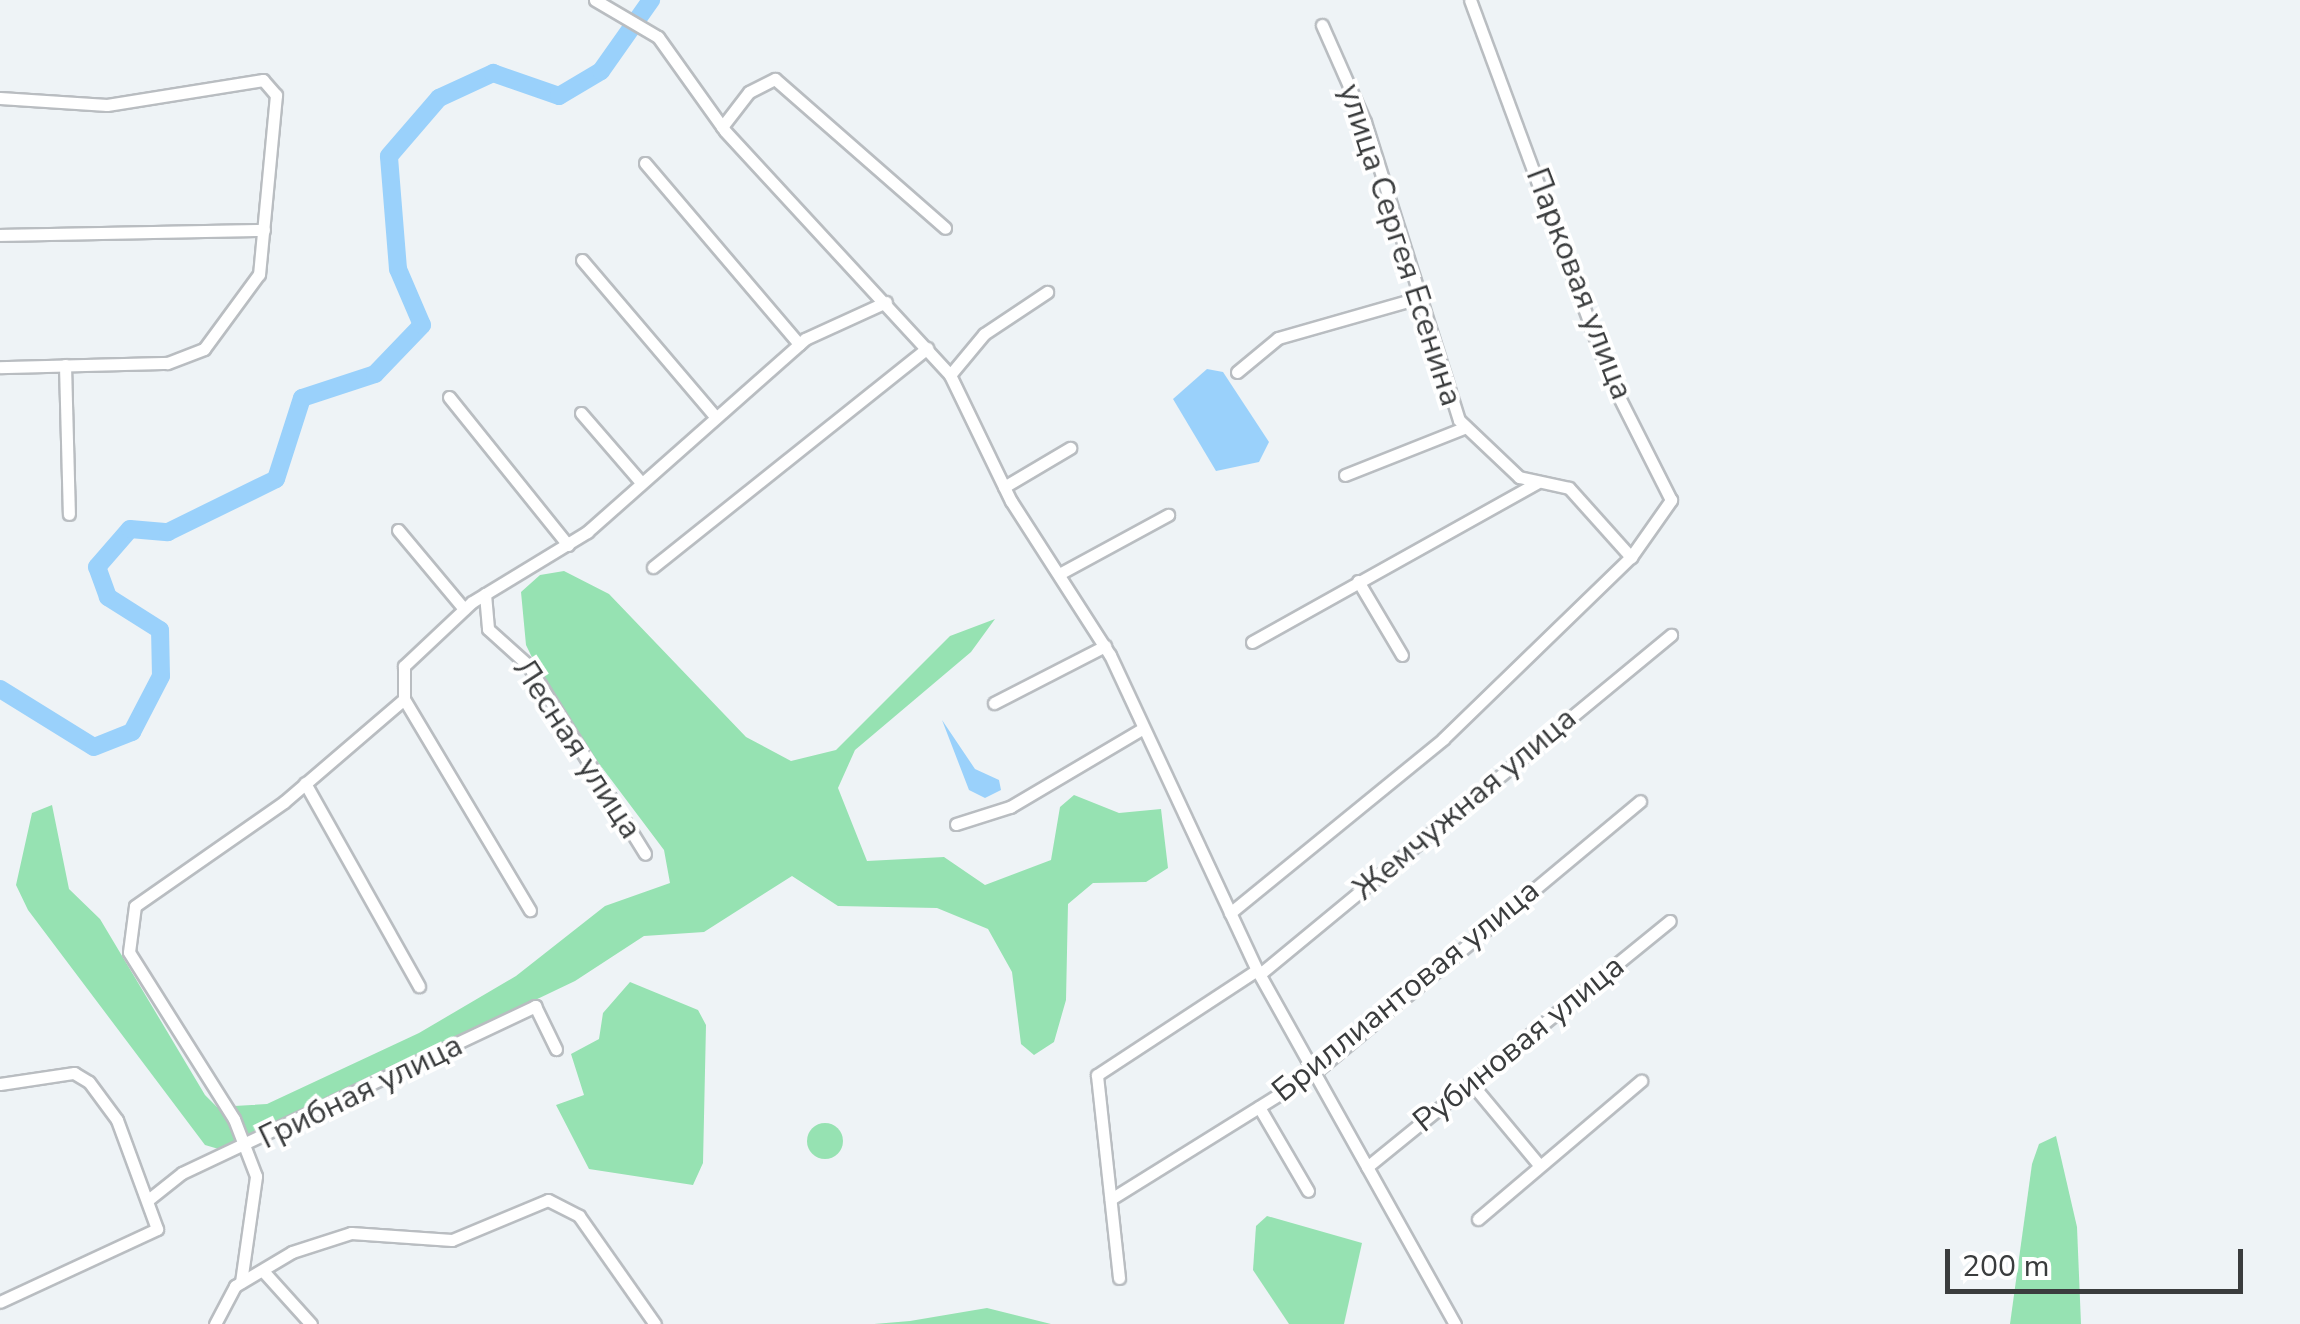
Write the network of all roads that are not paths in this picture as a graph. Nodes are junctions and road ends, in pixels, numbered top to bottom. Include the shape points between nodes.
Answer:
1 (595, 0) edge
2 (1470, 0) edge
3 (1322, 25) dead end
4 (0, 98) edge
5 (722, 126) junction
6 (646, 163) dead end
7 (945, 228) dead end
8 (264, 230) junction
9 (0, 235) edge
10 (582, 260) dead end
11 (1047, 292) dead end
12 (1422, 297) junction
13 (886, 302) junction
14 (799, 344) junction
15 (927, 348) junction
16 (66, 366) junction
17 (0, 367) edge
18 (1236, 372) dead end
19 (950, 374) junction
20 (448, 397) dead end
21 (581, 413) dead end
22 (715, 416) junction
23 (1466, 427) junction
24 (1070, 448) dead end
25 (1345, 475) dead end
26 (640, 480) junction
27 (1537, 483) junction
28 (1004, 488) junction
29 (69, 514) dead end
30 (1168, 515) dead end
31 (398, 530) dead end
32 (568, 545) junction
33 (1631, 557) junction
34 (653, 566) dead end
35 (1061, 574) junction
36 (1358, 581) junction
37 (485, 594) junction
38 (464, 609) junction
39 (1670, 635) dead end
40 (1252, 642) dead end
41 (1105, 646) junction
42 (1402, 655) dead end
43 (404, 699) junction
44 (994, 704) dead end
45 (1142, 729) junction
46 (306, 783) junction
47 (1640, 801) dead end
48 (956, 824) dead end
49 (645, 854) dead end
50 (530, 910) dead end
51 (1230, 913) junction
52 (1670, 921) dead end
53 (1258, 972) junction
54 (419, 986) dead end
55 (556, 1049) dead end
56 (1315, 1072) junction
57 (1640, 1081) dead end
58 (1470, 1083) junction
59 (0, 1084) edge
60 (1259, 1107) junction
61 (246, 1149) junction
62 (1539, 1165) junction
63 (1367, 1166) junction
64 (1308, 1191) dead end
65 (1111, 1199) junction
66 (148, 1200) junction
67 (1478, 1219) dead end
68 (264, 1272) junction
69 (1119, 1278) dead end
70 (241, 1282) junction
71 (0, 1302) edge
72 (215, 1324) edge
73 (311, 1324) edge
74 (655, 1324) edge
75 (1455, 1324) edge

1 - 5 street via 647,27
2 - 33 street, Парковая улица via 1611,381 1671,500
3 - 12 street, улица Сергея Есенина via 1365,122
4 - 8 street via 107,105 264,80 274,87
5 - 7 street via 749,92 775,79
5 - 13 street
6 - 14 street
8 - 9 street
8 - 16 street via 255,283 195,358
10 - 22 street
11 - 19 street via 984,334
12 - 18 street via 1278,338
12 - 23 street, улица Сергея Есенина via 1450,400
13 - 14 street
13 - 15 street
14 - 22 street
15 - 19 street
15 - 34 street
16 - 17 street
16 - 29 street
19 - 28 street
20 - 32 street
21 - 26 street
22 - 26 street
23 - 25 street
23 - 27 street, улица Сергея Есенина
24 - 28 street
26 - 32 street
27 - 33 street, улица Сергея Есенина via 1569,488
27 - 36 street
28 - 35 street
30 - 35 street
31 - 38 street
32 - 37 street
33 - 51 street via 1443,739
35 - 41 street
36 - 40 street
36 - 42 street
37 - 38 street
37 - 49 street, Лесная улица via 488,628 528,665
38 - 43 street via 404,666
39 - 53 street, Жемчужная улица
41 - 44 street
41 - 45 street
43 - 46 street
43 - 50 street
45 - 48 street via 1010,807
45 - 51 street
46 - 54 street
46 - 61 street via 148,895 127,932 151,994
47 - 56 street, Бриллиантовая улица
51 - 53 street
52 - 58 street, Рубиновая улица
53 - 56 street
53 - 65 street, Жемчужная улица via 1096,1074
55 - 61 street, Грибная улица via 535,1006
56 - 60 street, Бриллиантовая улица
56 - 63 street
57 - 62 street
58 - 62 street
58 - 63 street, Рубиновая улица
59 - 66 street via 74,1073 89,1082 117,1120
60 - 64 street
60 - 65 street, Бриллиантовая улица
61 - 66 street, Грибная улица via 182,1173
61 - 70 street via 256,1194
62 - 67 street
63 - 75 street
65 - 69 street, Жемчужная улица
66 - 71 street via 157,1229
68 - 70 street
68 - 73 street
68 - 74 street via 351,1233 452,1240 548,1200 580,1216
70 - 72 street

